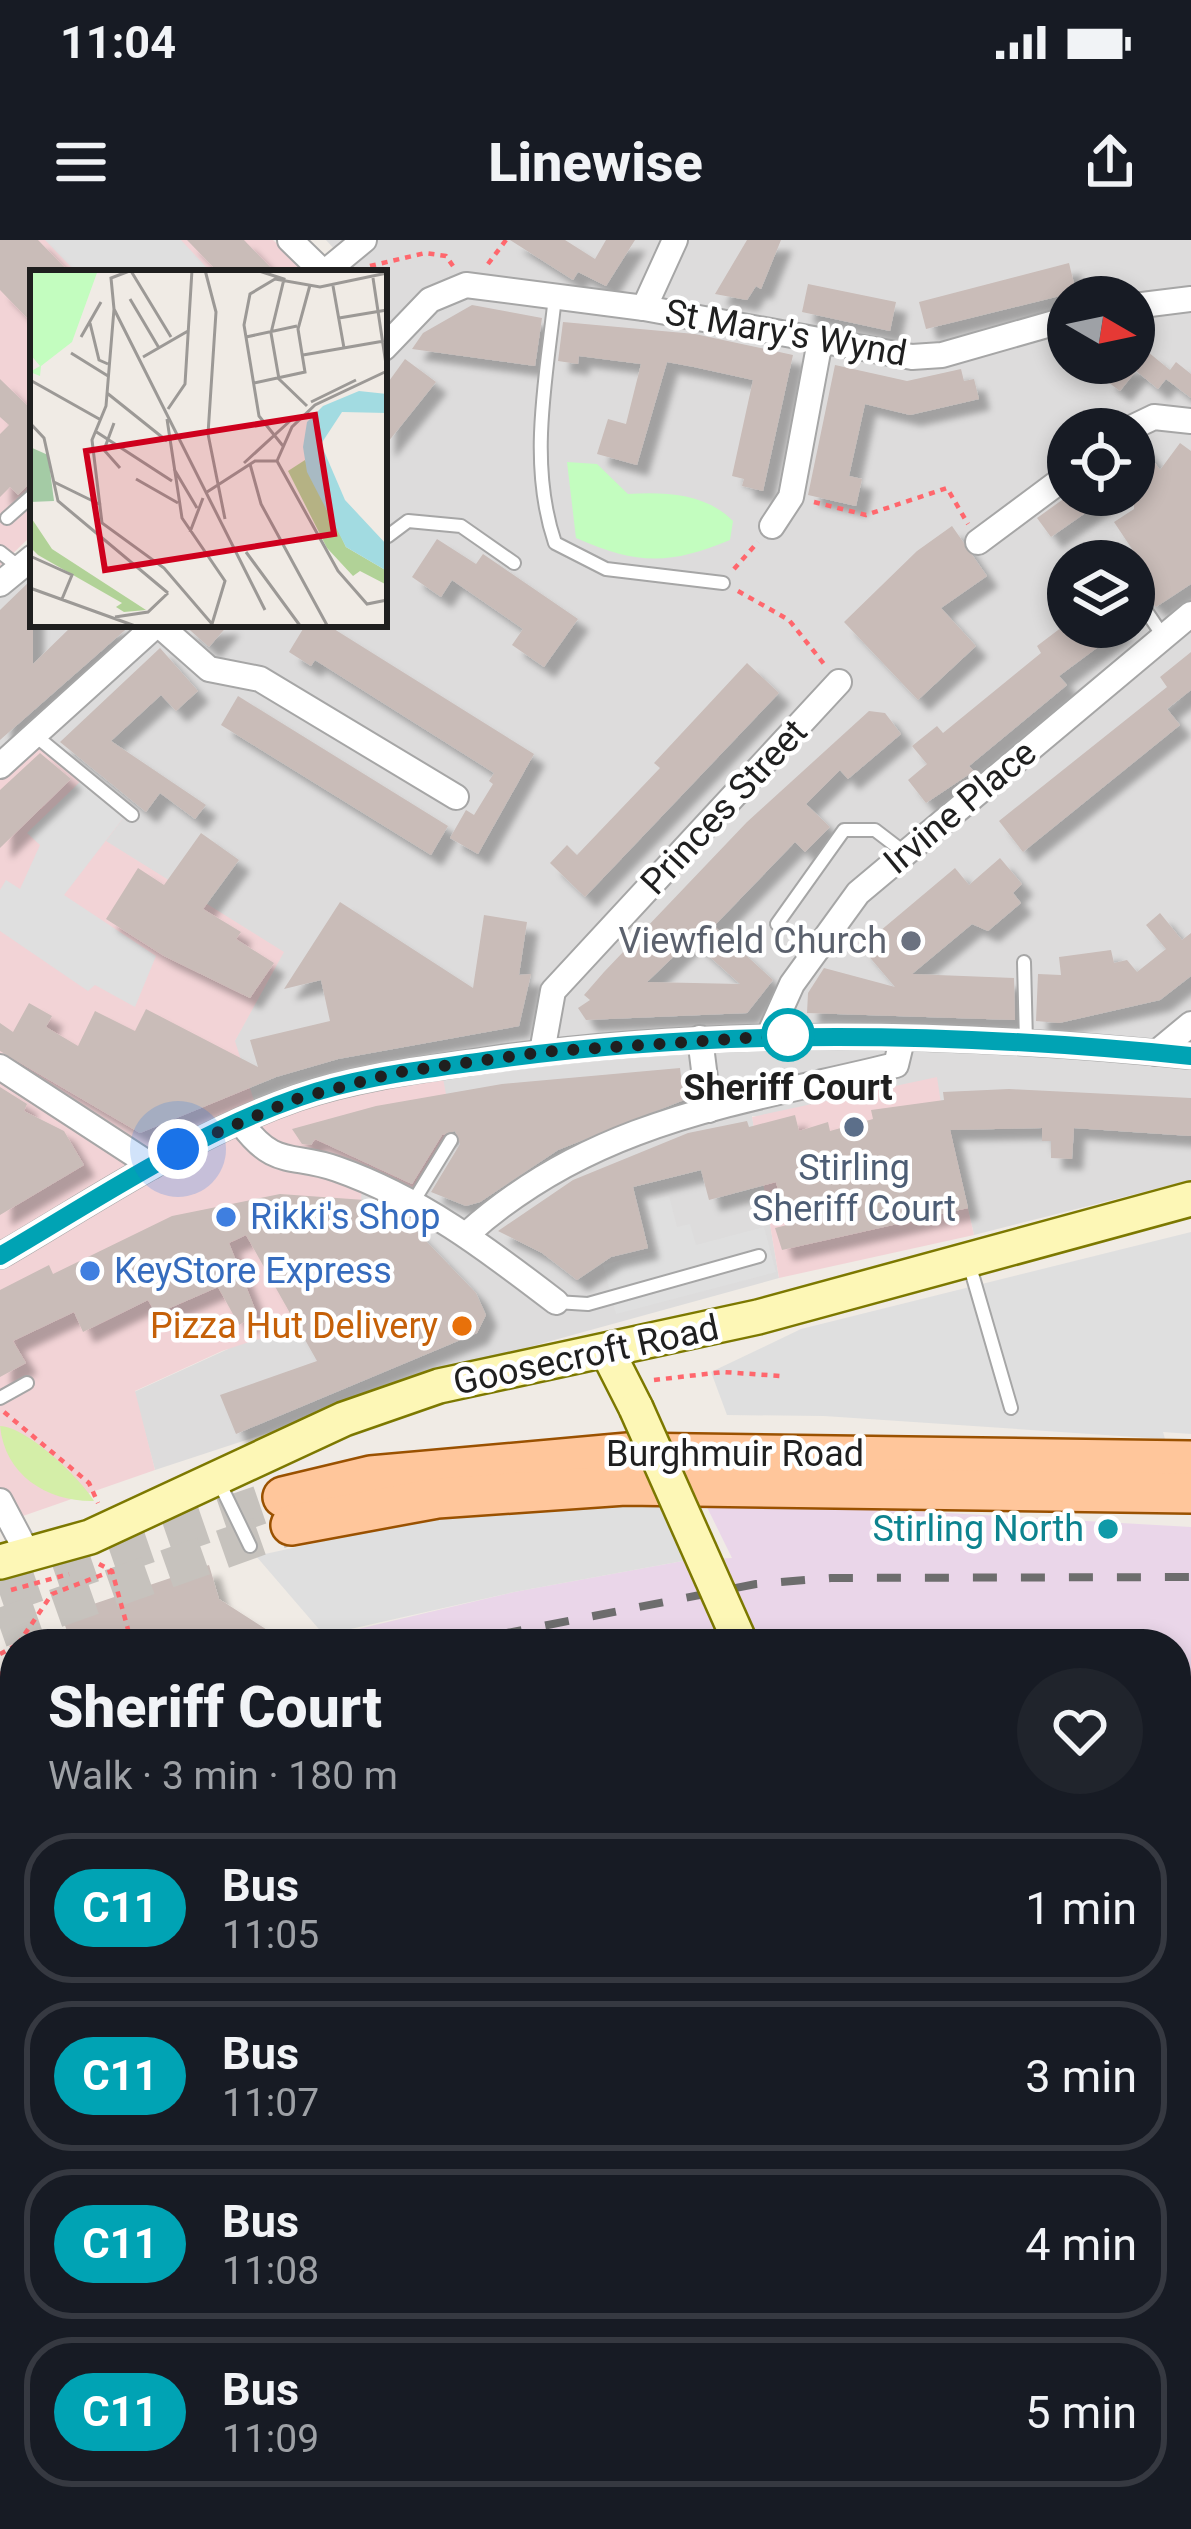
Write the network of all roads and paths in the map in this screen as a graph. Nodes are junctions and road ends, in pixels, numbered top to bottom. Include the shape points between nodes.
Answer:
1 (290, 240) edge
2 (364, 240) edge
3 (506, 240) edge
4 (675, 240) edge
5 (366, 267) dead end
6 (321, 270) edge
7 (328, 270) edge
8 (466, 285) junction
9 (545, 295) junction
10 (1191, 299) edge
11 (1155, 303) edge
12 (644, 308) junction
13 (1047, 325) edge
14 (820, 341) junction
15 (387, 345) edge
16 (1155, 417) edge
17 (1191, 421) edge
18 (1047, 491) edge
19 (791, 497) junction
20 (30, 498) edge
21 (7, 518) dead end
22 (772, 526) joint
23 (387, 535) edge
24 (979, 542) joint
25 (18, 559) edge
26 (514, 563) dead end
27 (723, 583) junction
28 (0, 584) edge
29 (1191, 614) edge
30 (1155, 624) edge
31 (155, 627) edge
32 (161, 627) edge
33 (1163, 636) junction
34 (839, 682) joint
35 (37, 737) junction
36 (0, 766) edge
37 (456, 797) dead end
38 (132, 815) dead end
39 (905, 853) junction
40 (777, 924) dead end
41 (1024, 962) dead end
42 (1191, 1024) edge
43 (769, 1035) junction
44 (700, 1038) junction
45 (1019, 1043) junction
46 (542, 1052) junction
47 (899, 1053) junction
48 (1156, 1053) junction
49 (1191, 1056) edge
50 (0, 1067) edge
51 (709, 1111) junction
52 (242, 1124) junction
53 (451, 1140) dead end
54 (152, 1166) junction
55 (104, 1196) junction
56 (1191, 1199) edge
57 (412, 1202) junction
58 (467, 1234) junction
59 (0, 1243) edge
60 (0, 1256) edge
61 (759, 1256) dead end
62 (968, 1259) junction
63 (556, 1302) joint
64 (607, 1352) junction
65 (780, 1376) dead end
66 (27, 1383) dead end
67 (641, 1386) junction
68 (0, 1398) edge
69 (0, 1408) edge
70 (1011, 1408) dead end
71 (1191, 1461) edge
72 (218, 1478) junction
73 (1191, 1493) edge
74 (0, 1501) edge
75 (112, 1541) junction
76 (250, 1546) dead end
77 (14, 1558) edge
78 (112, 1571) junction
79 (76, 1573) dead end
80 (0, 1586) edge
81 (28, 1629) edge
82 (128, 1629) edge
83 (735, 1629) edge

1 - 6 street
2 - 7 street
3 - 8 path
4 - 12 street
5 - 8 path via 446,256
8 - 9 street, St Mary's Wynd
8 - 15 street via 430,300
9 - 12 street, St Mary's Wynd
9 - 27 lane via 538,461 555,543 606,569
10 - 11 street
12 - 14 street, St Mary's Wynd
13 - 14 street, St Mary's Wynd via 942,356
14 - 19 street
16 - 17 street
18 - 24 street
19 - 22 street
19 - 24 path via 866,515 947,488
20 - 21 lane
22 - 27 path
23 - 26 lane via 408,521 461,526
25 - 28 street
27 - 34 path via 789,620
29 - 33 street, Irvine Place
30 - 33 lane
31 - 35 street
32 - 37 street via 209,669 260,679
33 - 39 street, Irvine Place
34 - 46 street, Princes Street via 553,991
35 - 36 street
35 - 38 lane
39 - 40 lane via 875,830 844,830
39 - 43 street, Irvine Place via 859,893 792,985
41 - 45 lane
42 - 48 street
43 - 44 street
43 - 47 street
44 - 46 street
44 - 51 street
45 - 47 street
45 - 48 street
46 - 52 street via 394,1073 296,1099
47 - 51 street
48 - 49 street
50 - 54 street
51 - 58 street via 587,1150 513,1193
52 - 54 street
52 - 57 street via 267,1153 329,1166
53 - 57 lane
54 - 55 street
55 - 59 lane
55 - 60 street
56 - 62 main road, Goosecroft Road
57 - 58 street
58 - 63 street
61 - 63 lane via 588,1304
62 - 64 main road, Goosecroft Road
62 - 70 lane
64 - 67 main road
64 - 72 main road, Goosecroft Road via 440,1386 344,1419
65 - 67 path via 723,1372
66 - 68 lane
67 - 83 main road, bridge
69 - 75 path via 89,1483
71 - 73 main road, Burghmuir Road via 628,1453 371,1476 287,1511 625,1485
72 - 75 main road, Goosecroft Road
72 - 76 lane
74 - 77 street
75 - 77 main road, Goosecroft Road
75 - 78 path via 98,1563
78 - 81 path via 52,1594
78 - 82 path
79 - 80 path via 20,1589

